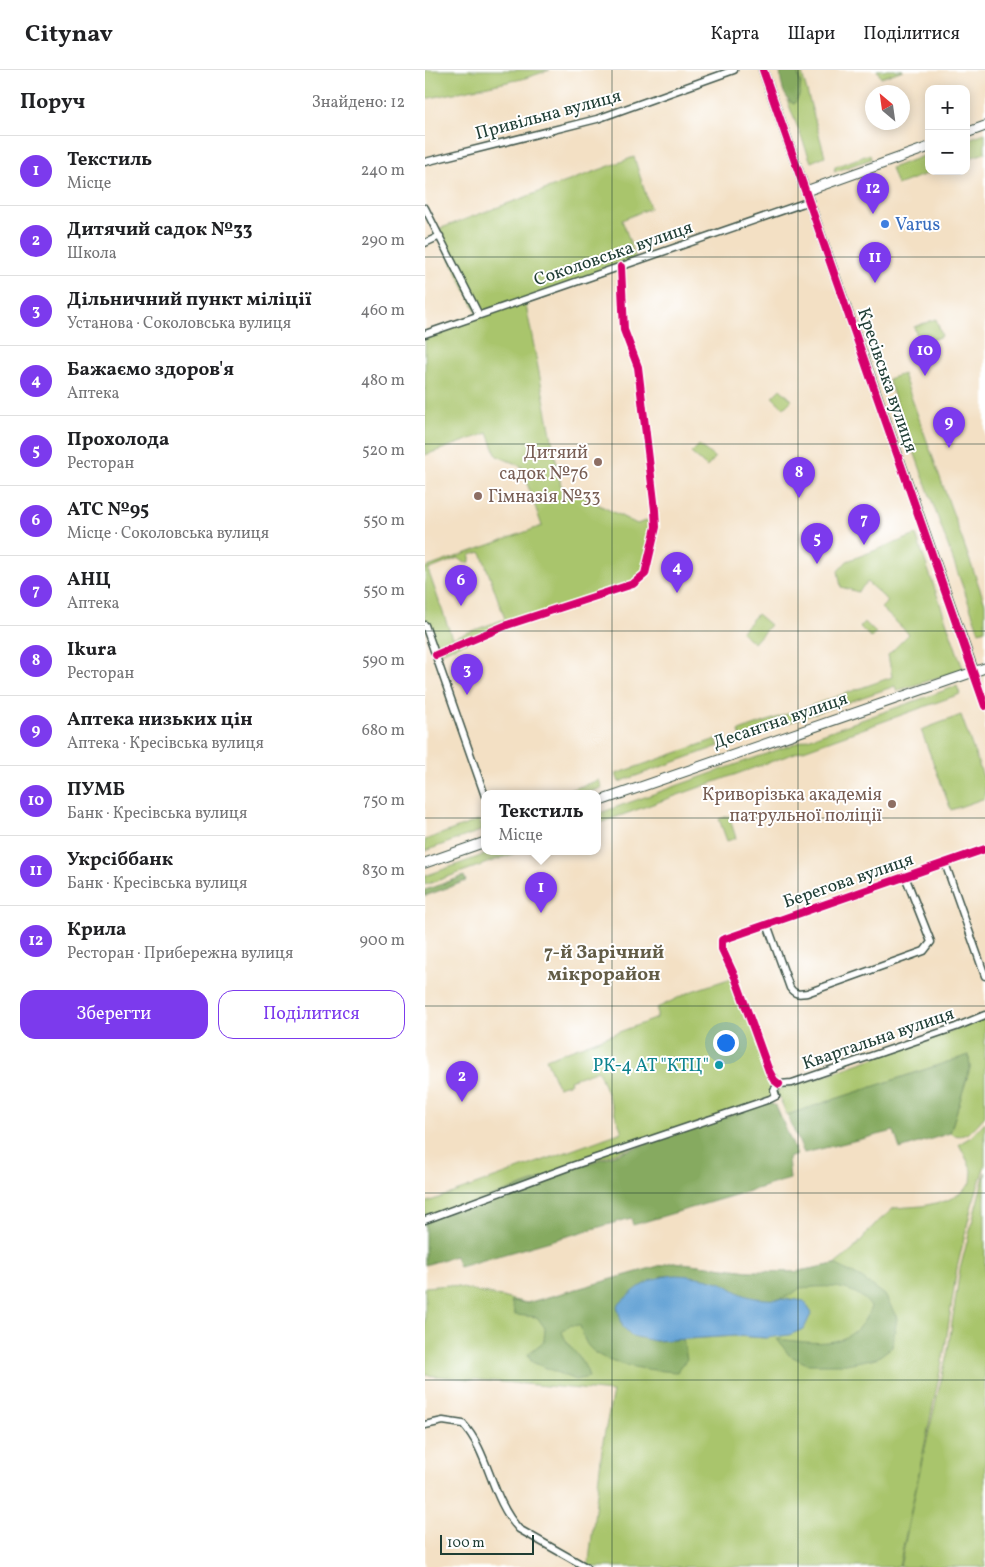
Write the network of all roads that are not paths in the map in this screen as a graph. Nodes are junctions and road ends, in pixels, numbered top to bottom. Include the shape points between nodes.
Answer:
1 (734, 70) edge
2 (763, 70) edge
3 (985, 126) edge
4 (970, 132) edge
5 (925, 148) edge
6 (425, 162) edge
7 (807, 191) junction
8 (810, 200) junction
9 (425, 208) edge
10 (439, 236) junction
11 (425, 243) edge
12 (621, 267) junction
13 (479, 315) junction
14 (425, 334) edge
15 (425, 625) edge
16 (436, 655) junction
17 (985, 668) edge
18 (973, 672) junction
19 (985, 706) edge
20 (483, 790) edge
21 (601, 801) edge
22 (481, 843) edge
23 (985, 849) edge
24 (425, 863) edge
25 (945, 863) junction
26 (905, 876) junction
27 (767, 924) junction
28 (985, 976) edge
29 (985, 1015) edge
30 (779, 1084) junction
31 (425, 1220) edge
32 (425, 1425) edge
33 (586, 1567) edge

1 - 6 street, Привільна вулиця via 597,119
2 - 7 street, Кресівська вулиця
3 - 4 street
5 - 7 street
7 - 8 street, Кресівська вулиця
8 - 12 street, Соколовська вулиця
8 - 18 street, Кресівська вулиця
9 - 10 street
10 - 11 street
10 - 13 street
12 - 13 street, Соколовська вулиця
12 - 16 street via 624,330 637,367 655,510 656,527 645,574 633,584 507,625
13 - 14 street, Соколовська вулиця
15 - 16 street
16 - 20 street
17 - 18 street, Десантна вулиця
18 - 19 street
18 - 21 street, Десантна вулиця
22 - 24 street
23 - 25 street, Берегова вулиця
25 - 26 street, Берегова вулиця
25 - 28 street
26 - 27 street, Берегова вулиця
26 - 27 street, Берегова вулиця via 931,942 929,947 924,952 807,993 793,993 790,988
27 - 30 street, Берегова вулиця via 722,940 722,949 769,1071
29 - 30 street, Квартальна вулиця via 793,1083
30 - 31 street via 774,1090 776,1096 770,1099
32 - 33 street via 443,1421 463,1424 503,1510 511,1520 519,1529

